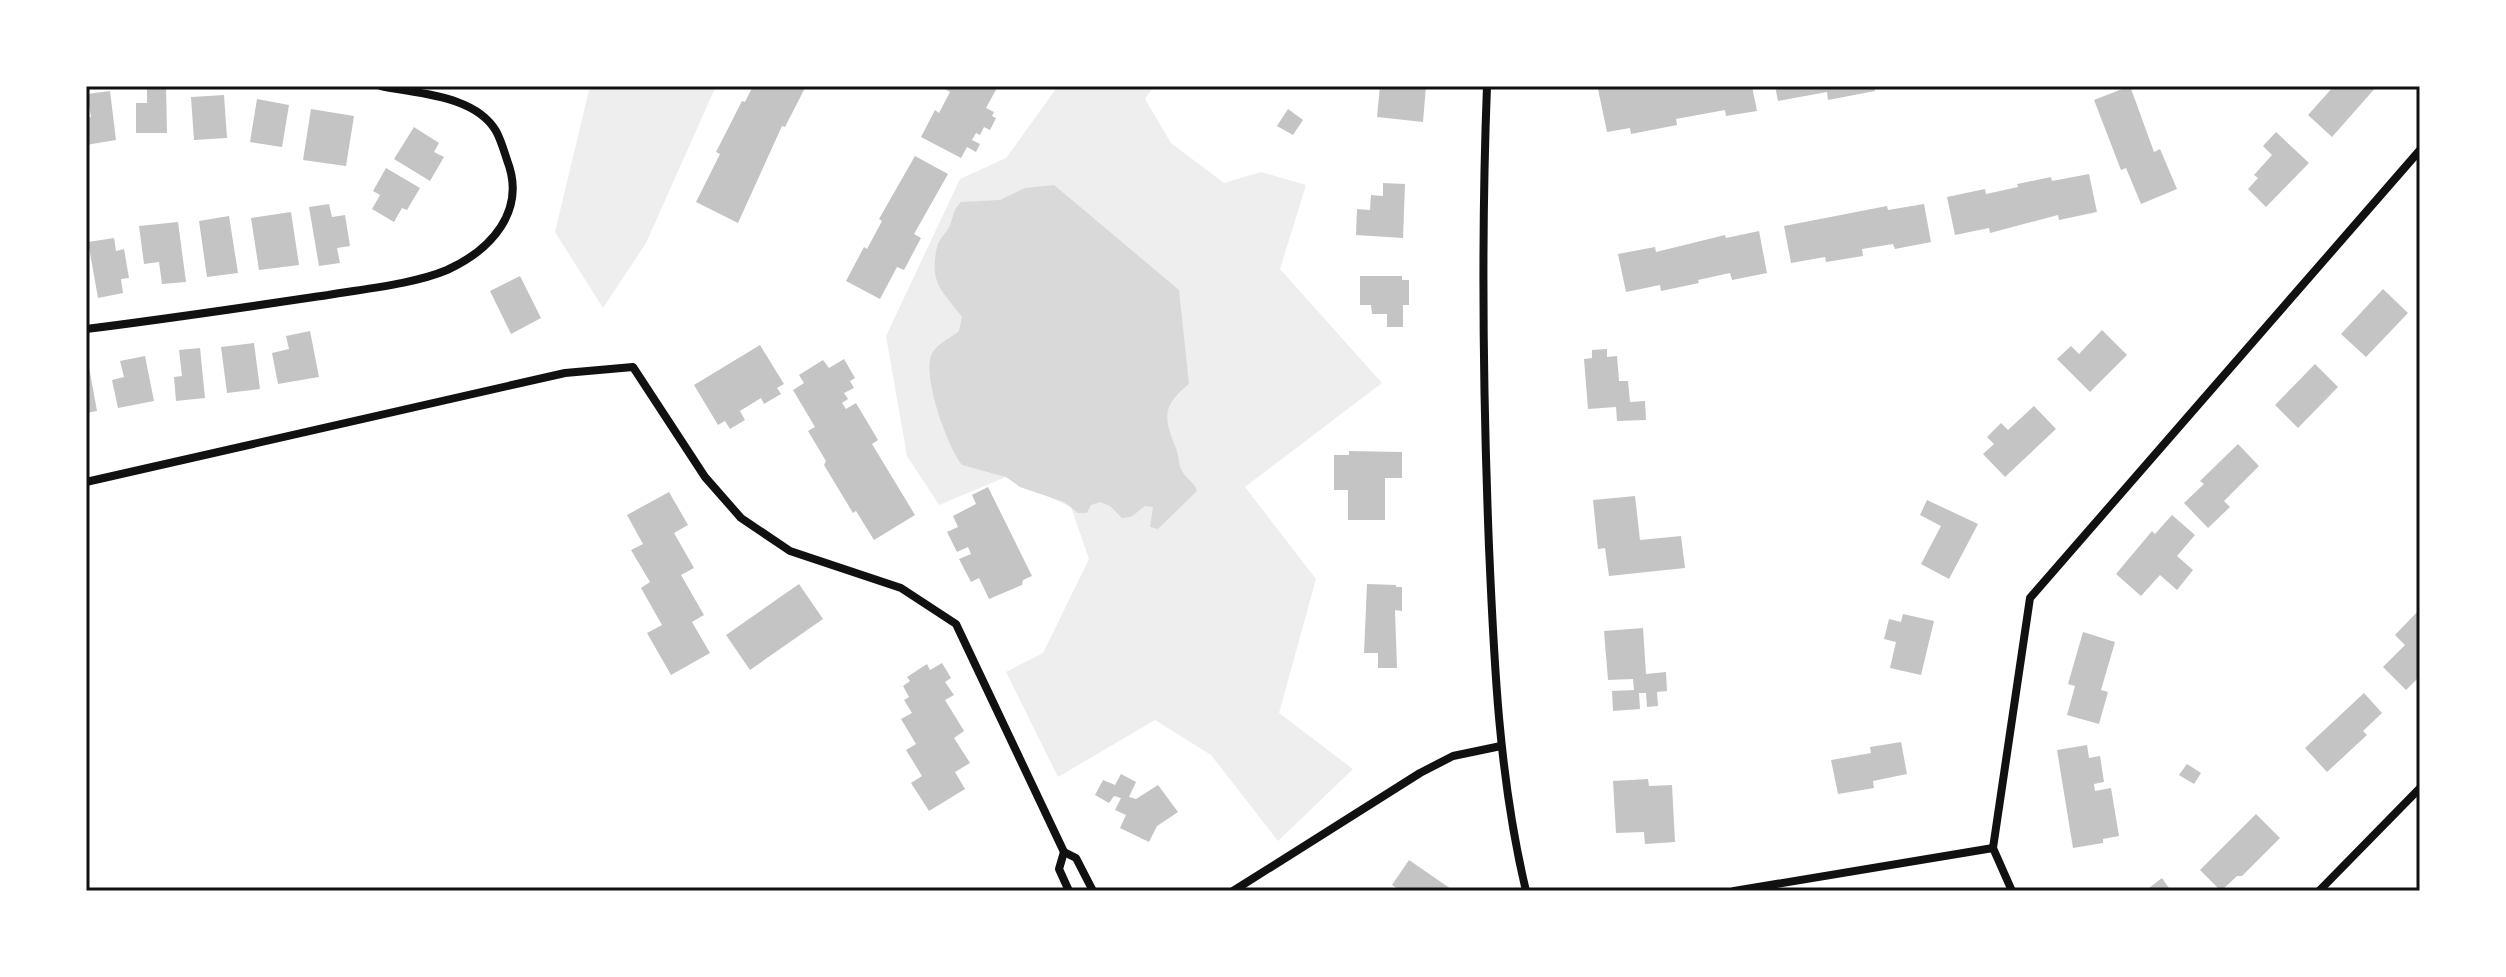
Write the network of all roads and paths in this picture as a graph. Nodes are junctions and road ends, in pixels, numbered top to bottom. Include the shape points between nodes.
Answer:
1 (381, 86) edge
2 (1487, 86) edge
3 (2420, 150) edge
4 (86, 329) edge
5 (86, 482) edge
6 (1501, 746) junction
7 (2420, 788) edge
8 (1993, 848) junction
9 (1064, 852) junction
10 (1069, 891) edge
11 (1093, 891) edge
12 (1233, 891) edge
13 (1526, 891) edge
14 (1734, 891) edge
15 (2012, 891) edge
16 (2319, 891) edge

1 - 4 street via 473,108 495,130 510,167 512,194 507,219 492,241 444,271 384,286
2 - 6 street via 1483,383
3 - 8 street via 2030,598
5 - 9 street via 565,373 633,367 705,477 741,518 790,551 901,588 956,624
6 - 12 street via 1453,756 1420,773
6 - 13 street
7 - 16 street
8 - 14 street
8 - 15 street
9 - 10 street via 1059,869
9 - 11 street via 1076,858

